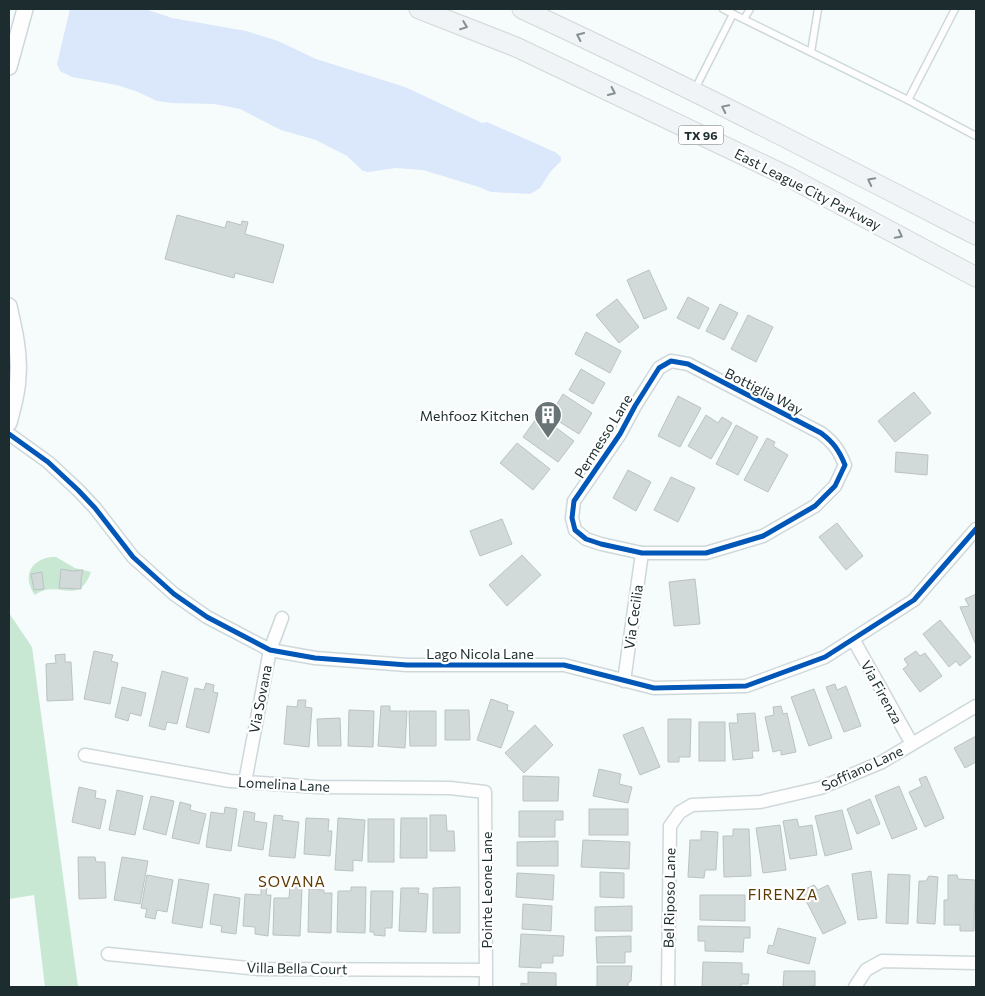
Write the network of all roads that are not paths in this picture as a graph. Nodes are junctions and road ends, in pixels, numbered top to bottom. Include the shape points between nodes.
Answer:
1 (25, 9) edge
2 (418, 9) edge
3 (522, 9) edge
4 (723, 9) edge
5 (750, 9) edge
6 (818, 9) edge
7 (954, 9) edge
8 (733, 14) junction
9 (744, 19) junction
10 (811, 52) junction
11 (9, 67) edge
12 (693, 92) junction
13 (908, 100) junction
14 (976, 136) edge
15 (976, 235) edge
16 (976, 276) edge
17 (9, 306) edge
18 (660, 368) joint
19 (9, 423) edge
20 (9, 434) edge
21 (976, 529) edge
22 (642, 553) junction
23 (282, 618) dead end
24 (854, 639) junction
25 (270, 650) junction
26 (624, 681) junction
27 (976, 706) edge
28 (912, 744) junction
29 (85, 755) dead end
30 (245, 782) junction
31 (485, 792) joint
32 (680, 812) joint
33 (108, 954) dead end
34 (976, 963) edge
35 (486, 970) junction
36 (486, 987) edge
37 (668, 987) edge
38 (854, 987) edge

1 - 11 street
2 -> 16 main road, East League City Parkway / TX 96 via 516,46 788,176
12 -> 3 main road, TX 96
4 - 8 lane
5 - 9 lane
6 - 10 lane
7 - 13 lane
8 - 9 lane
8 - 12 lane
9 - 10 lane
10 - 13 lane
15 -> 12 main road, TX 96
13 - 14 lane
17 - 19 street via 18,375
18 - 22 street, Permesso Lane via 574,501 572,518 575,530 586,539
18 - 22 street, Bottiglia Way via 671,362 688,364 821,433 832,441 845,465 835,486 816,506 763,536 706,553
20 - 25 street, Lago Nicola Lane via 48,462 78,490 133,557 174,594 207,617
21 - 24 street, Lago Nicola Lane via 914,600
22 - 26 street, Via Cecilia
23 - 25 street, Via Sovana
24 - 26 street, Lago Nicola Lane via 825,657 746,686 654,688
24 - 28 street, Via Firenza
25 - 26 street, Lago Nicola Lane via 315,658 407,665 564,665
25 - 30 street, Via Sovana
27 - 28 street, Soffiano Lane
28 - 32 street, Soffiano Lane via 882,762 820,788 760,802 692,805
29 - 30 street, Lomelina Lane
30 - 31 street, Lomelina Lane via 318,787 450,788
31 - 35 street, Pointe Leone Lane
32 - 37 street, Bel Riposo Lane via 670,826
33 - 35 street, Villa Bella Court via 259,969
34 - 38 street via 882,961 866,970
35 - 36 street, Pointe Leone Lane

